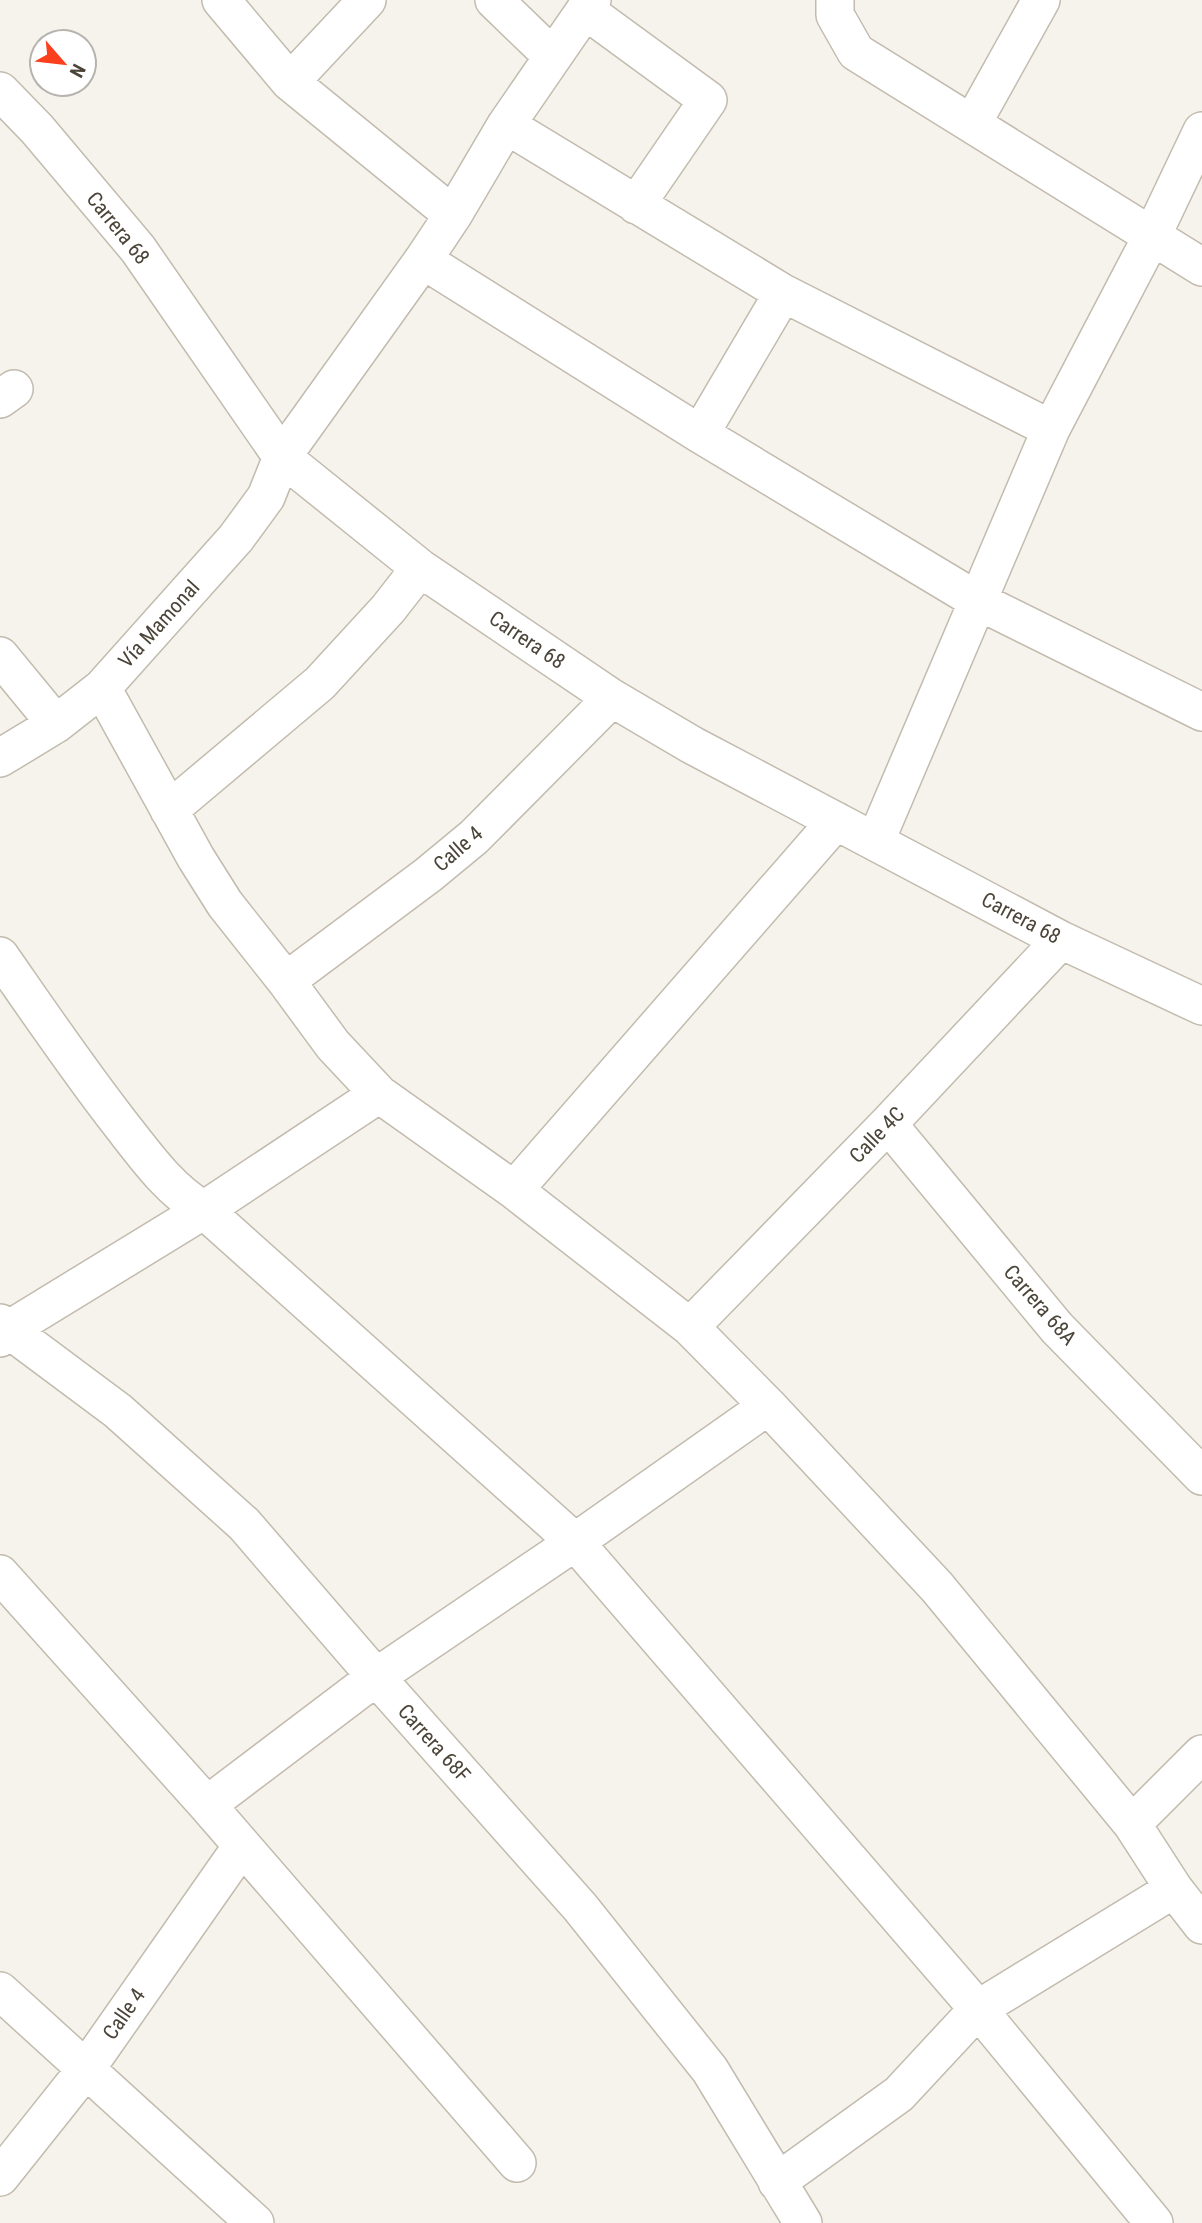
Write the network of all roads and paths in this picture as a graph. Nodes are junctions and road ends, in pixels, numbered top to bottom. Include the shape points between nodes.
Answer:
1 (221, 0) edge
2 (367, 0) edge
3 (494, 0) edge
4 (835, 0) edge
5 (1041, 0) edge
6 (588, 5) edge
7 (552, 56) junction
8 (290, 82) junction
9 (0, 91) edge
10 (972, 124) junction
11 (506, 125) junction
12 (1202, 131) edge
13 (636, 205) junction
14 (453, 215) junction
15 (1152, 236) junction
16 (423, 260) junction
17 (1202, 267) edge
18 (783, 293) junction
19 (1051, 429) junction
20 (700, 434) junction
21 (282, 457) junction
22 (420, 568) junction
23 (978, 601) junction
24 (0, 656) edge
25 (102, 688) junction
26 (612, 698) junction
27 (1199, 702) edge
28 (55, 724) junction
29 (0, 758) edge
30 (169, 810) junction
31 (836, 821) junction
32 (876, 840) junction
33 (1061, 940) junction
34 (0, 956) edge
35 (286, 981) junction
36 (1202, 1006) edge
37 (380, 1094) junction
38 (888, 1124) junction
39 (514, 1190) junction
40 (204, 1210) junction
41 (690, 1326) junction
42 (3, 1330) edge
43 (768, 1406) junction
44 (1197, 1459) edge
45 (575, 1542) junction
46 (0, 1574) edge
47 (376, 1677) junction
48 (1202, 1754) edge
49 (208, 1805) junction
50 (1132, 1824) junction
51 (242, 1846) junction
52 (1174, 1889) junction
53 (1202, 1925) edge
54 (0, 1991) edge
55 (978, 2009) junction
56 (86, 2069) junction
57 (517, 2163) dead end
58 (0, 2177) edge
59 (777, 2182) junction
60 (255, 2223) edge
61 (803, 2223) edge
62 (1154, 2223) edge

1 - 8 street
2 - 8 street
3 - 7 street
4 - 10 street via 835,15 856,52
5 - 10 street
6 - 7 street, Vía Mamonal
6 - 13 street via 708,100
7 - 11 street, Vía Mamonal
8 - 14 street
9 - 21 street, Carrera 68 via 138,249
10 - 15 street
11 - 13 street
11 - 14 street, Vía Mamonal
12 - 15 street
13 - 18 street
14 - 16 street, Vía Mamonal
15 - 17 street
15 - 19 street
16 - 20 street
16 - 21 street, Vía Mamonal
18 - 19 street
18 - 20 street
19 - 23 street
20 - 23 street
21 - 22 street, Carrera 68
21 - 25 street, Vía Mamonal via 266,497 236,538
22 - 26 street, Carrera 68
22 - 30 street via 320,683
23 - 27 street
23 - 32 street
24 - 28 street
25 - 28 street, Vía Mamonal
25 - 30 street
26 - 31 street, Carrera 68
26 - 35 street, Calle 4 via 474,837
28 - 29 street, Vía Mamonal
30 - 35 street via 225,904
31 - 32 street, Carrera 68
31 - 39 street
32 - 33 street, Carrera 68
33 - 36 street, Carrera 68
33 - 38 street, Calle 4C
34 - 40 street via 146,1157 175,1189
35 - 37 street via 333,1045
37 - 39 street
37 - 40 street
38 - 41 street, Calle 4C
38 - 44 street, Carrera 68A via 1057,1328
39 - 41 street
40 - 42 street
40 - 45 street
41 - 43 street
42 - 47 street, Carrera 68F via 118,1411 244,1524
43 - 45 street
43 - 50 street via 937,1587
45 - 47 street
45 - 55 street
46 - 49 street
47 - 49 street
47 - 59 street, Carrera 68F via 580,1907 702,2059
48 - 50 street
49 - 51 street
50 - 52 street
51 - 56 street, Calle 4
51 - 57 street
52 - 53 street
52 - 55 street
54 - 56 street
55 - 59 street via 899,2094
55 - 62 street
56 - 58 street, Calle 4
56 - 60 street
59 - 61 street, Carrera 68F

